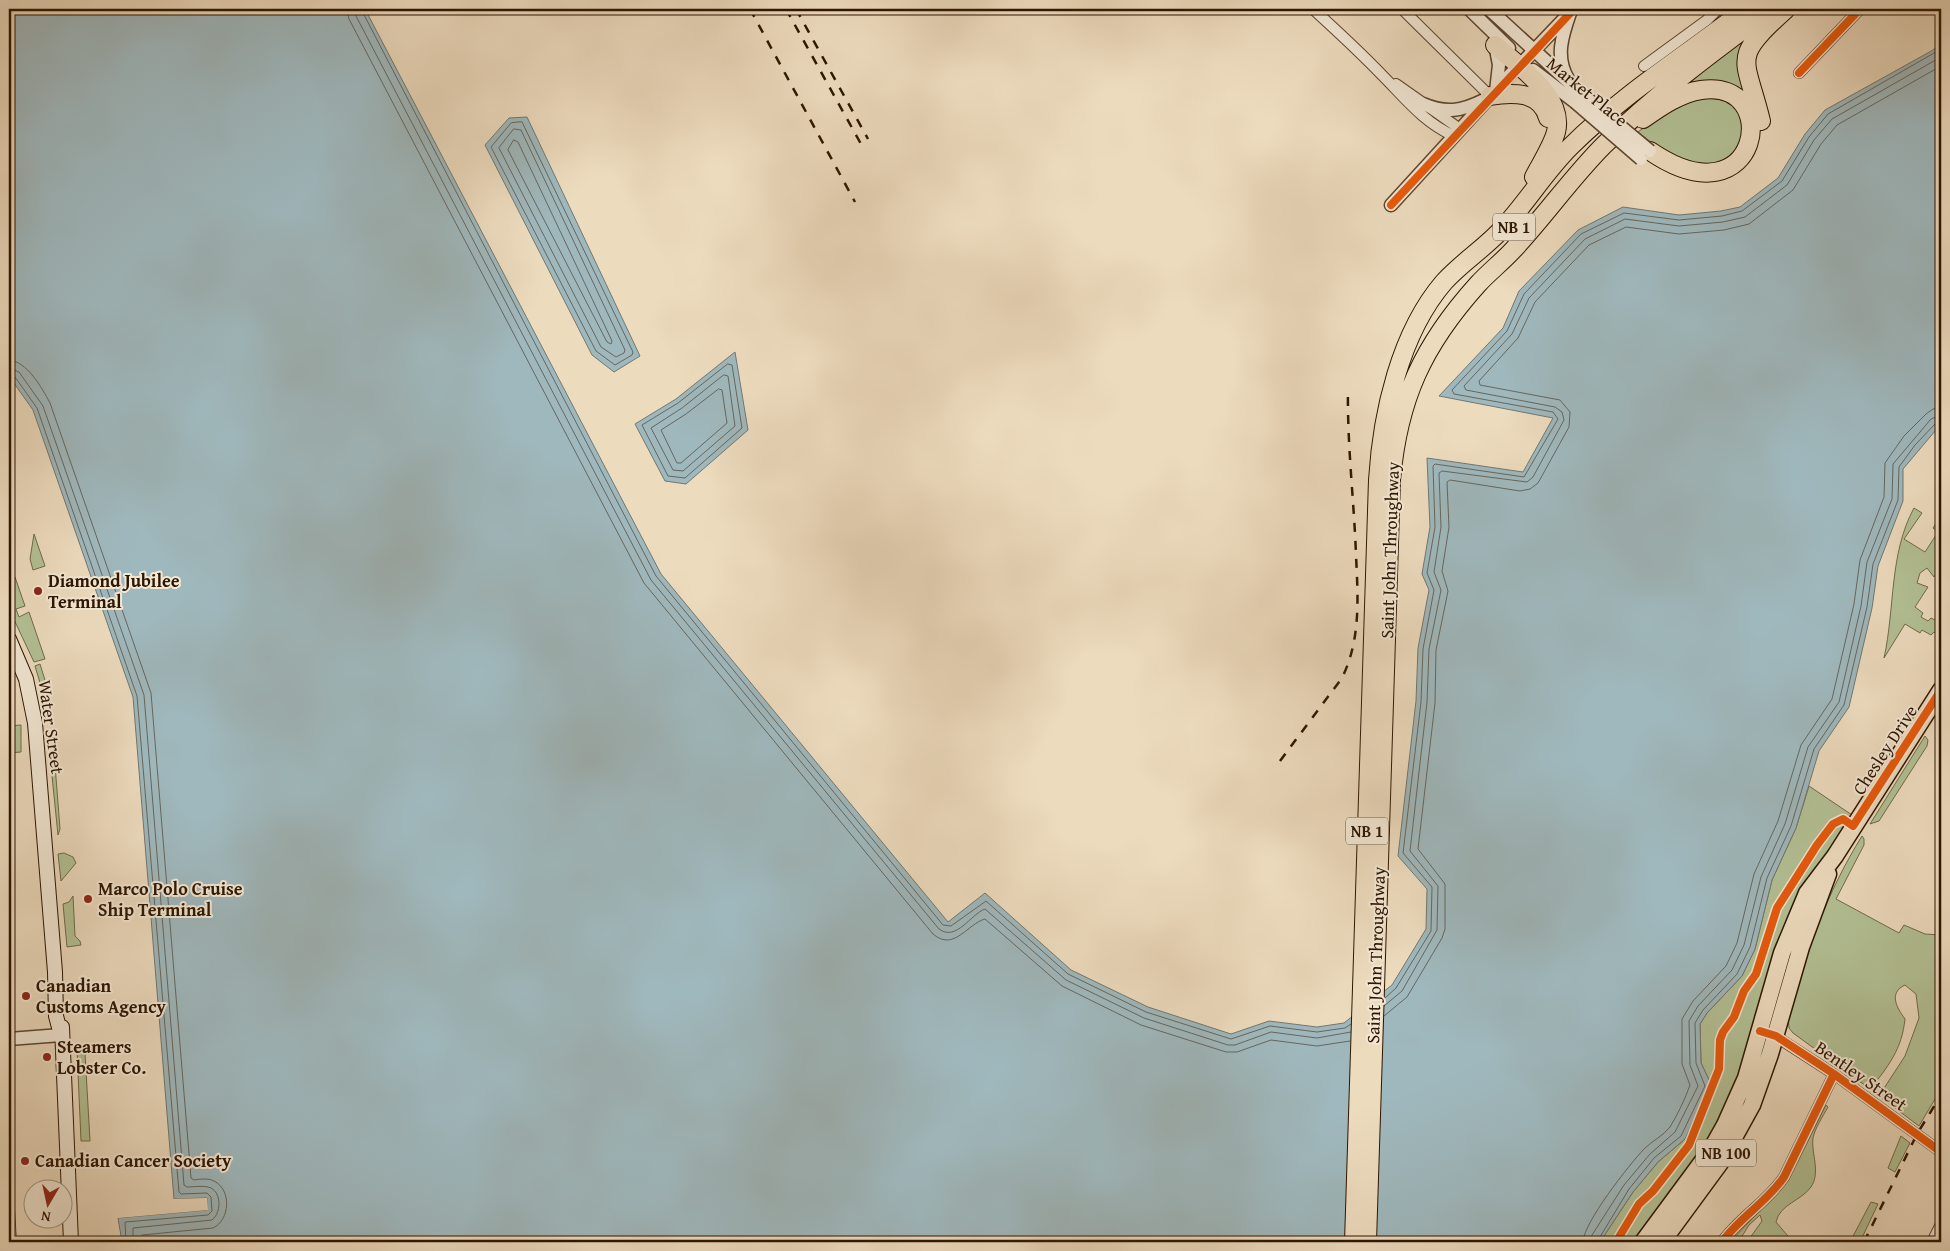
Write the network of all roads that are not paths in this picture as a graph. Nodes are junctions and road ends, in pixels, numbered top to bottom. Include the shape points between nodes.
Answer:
1 (1313, 9) edge
2 (1402, 9) edge
3 (1467, 9) edge
4 (1489, 9) edge
5 (1718, 9) edge
6 (1746, 9) edge
7 (1771, 9) edge
8 (1786, 9) edge
9 (1860, 9) edge
10 (1572, 11) edge
11 (1495, 45) junction
12 (1533, 51) junction
13 (1520, 64) junction
14 (1644, 66) dead end
15 (1799, 74) dead end
16 (1383, 75) junction
17 (1570, 84) junction
18 (1493, 93) junction
19 (1634, 93) junction
20 (1579, 98) junction
21 (1423, 104) junction
22 (1457, 133) junction
23 (1603, 146) junction
24 (1549, 148) junction
25 (1645, 155) junction
26 (1391, 205) dead end
27 (1460, 265) junction
28 (1400, 366) junction
29 (1391, 422) junction
30 (9, 639) edge
31 (1941, 690) edge
32 (1768, 1033) junction
33 (61, 1035) junction
34 (9, 1039) edge
35 (1834, 1074) junction
36 (1941, 1152) edge
37 (1701, 1177) junction
38 (9, 1209) edge
39 (1941, 1224) edge
40 (11, 1242) edge
41 (71, 1242) edge
42 (1354, 1242) edge
43 (1367, 1242) edge
44 (1643, 1242) edge
45 (1662, 1242) edge
46 (1722, 1242) edge
47 (1932, 1242) edge

1 - 16 street
2 - 18 street
3 - 11 street
3 - 13 street, Market Place
4 - 12 street, Market Place
5 - 14 street
6 - 19 highway, Saint John Throughway / NB 1
7 - 23 highway, Saint John Throughway / NB 1 via 1676,79
8 - 25 highway via 1757,37 1747,55 1746,74 1762,124 1759,148 1745,168 1722,181 1693,183 1665,173
9 - 15 street
10 - 12 street
10 - 17 street via 1562,36 1560,52
11 - 13 highway
11 - 18 street via 1499,65
12 - 13 street
12 - 17 street, Market Place
13 - 18 street
13 - 20 street, Market Place
13 - 24 highway via 1556,108 1557,125
16 - 21 street
16 - 22 street via 1404,101 1430,123
17 - 20 street, Market Place
18 - 21 street via 1459,110 1436,110
18 - 22 street
18 - 24 highway via 1519,93 1537,100 1547,114
19 - 27 highway, Saint John Throughway / NB 1 via 1571,146 1502,229
19 - 28 highway, Saint John Throughway / NB 1 via 1574,153 1507,234 1445,295
20 - 25 street, Market Place, bridge
21 - 22 street
22 - 26 street
23 - 25 highway via 1676,98 1700,90 1725,91 1745,106 1752,128 1747,150 1740,160 1721,171 1712,174 1687,171
23 - 29 highway, Saint John Throughway / NB 1 via 1513,251 1450,316 1429,348
24 - 27 highway via 1519,200
27 - 28 highway, Saint John Throughway / NB 1 via 1443,284 1414,329
28 - 29 highway, Saint John Throughway / NB 1
29 - 42 highway, Saint John Throughway / NB 1 via 1377,510
29 - 43 highway, Saint John Throughway / NB 1
30 - 33 main road, Water Street via 26,679 35,723 56,972 63,1016
31 - 32 main road, Chesley Drive / NB 100 via 1835,856 1807,893 1782,953
32 - 35 street, Bentley Street
32 - 37 main road, Chesley Drive / NB 100 via 1760,1087 1744,1122
33 - 34 street
33 - 41 main road, Water Street
35 - 36 street, Bentley Street
35 - 46 street via 1784,1177
37 - 44 main road, Chesley Drive / NB 100
37 - 45 main road, Chesley Drive / NB 100
38 - 40 street
39 - 47 street

